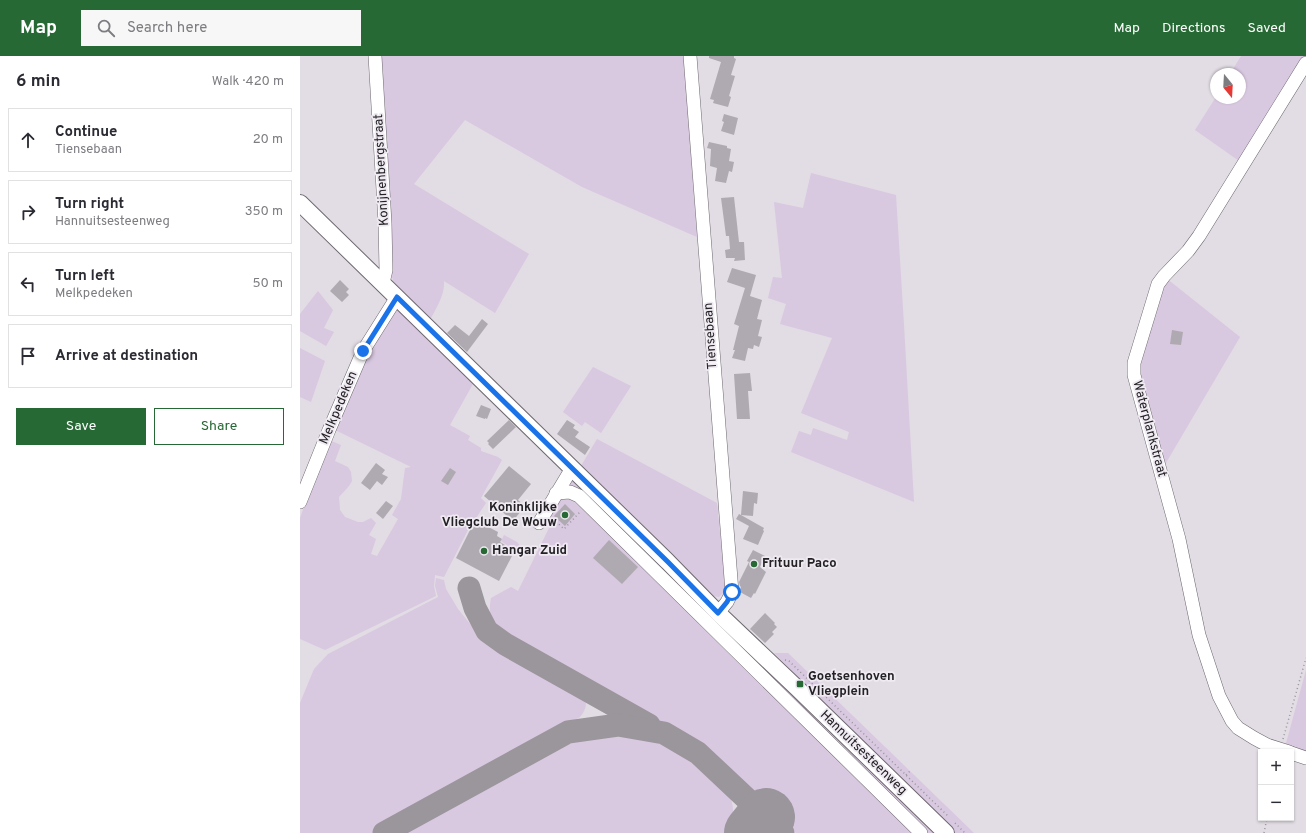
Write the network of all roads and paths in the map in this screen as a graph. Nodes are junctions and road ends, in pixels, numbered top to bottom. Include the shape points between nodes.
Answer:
1 (375, 56) edge
2 (690, 56) edge
3 (1306, 63) edge
4 (300, 202) edge
5 (383, 283) junction
6 (397, 297) junction
7 (572, 468) junction
8 (556, 493) junction
9 (300, 502) edge
10 (587, 504) junction
11 (542, 517) joint
12 (718, 613) junction
13 (1306, 658) edge
14 (1281, 749) edge
15 (1287, 749) edge
16 (1294, 754) edge
17 (1306, 758) edge
18 (1266, 821) edge
19 (922, 833) edge
20 (946, 833) edge
21 (1264, 833) edge

1 - 5 street, Konijnenbergstraat via 385,223 386,270
2 - 12 street, Tiensebaan via 732,592
3 - 14 street, Waterplankstraat via 1199,236 1158,284 1134,368 1136,387 1179,539 1199,635 1219,696 1226,712 1238,728 1254,738
4 - 5 main road, Hannuitsesteenweg
5 - 6 main road, Hannuitsesteenweg
6 - 7 main road, Hannuitsesteenweg
6 - 9 street, Melkpedeken via 363,351
7 - 8 street
7 - 12 main road, Hannuitsesteenweg
8 - 10 street via 570,492
8 - 11 street
10 - 11 path via 564,529
10 - 19 street
12 - 20 main road, Hannuitsesteenweg
13 - 15 path
16 - 17 street, Waterplankstraat
18 - 21 path

